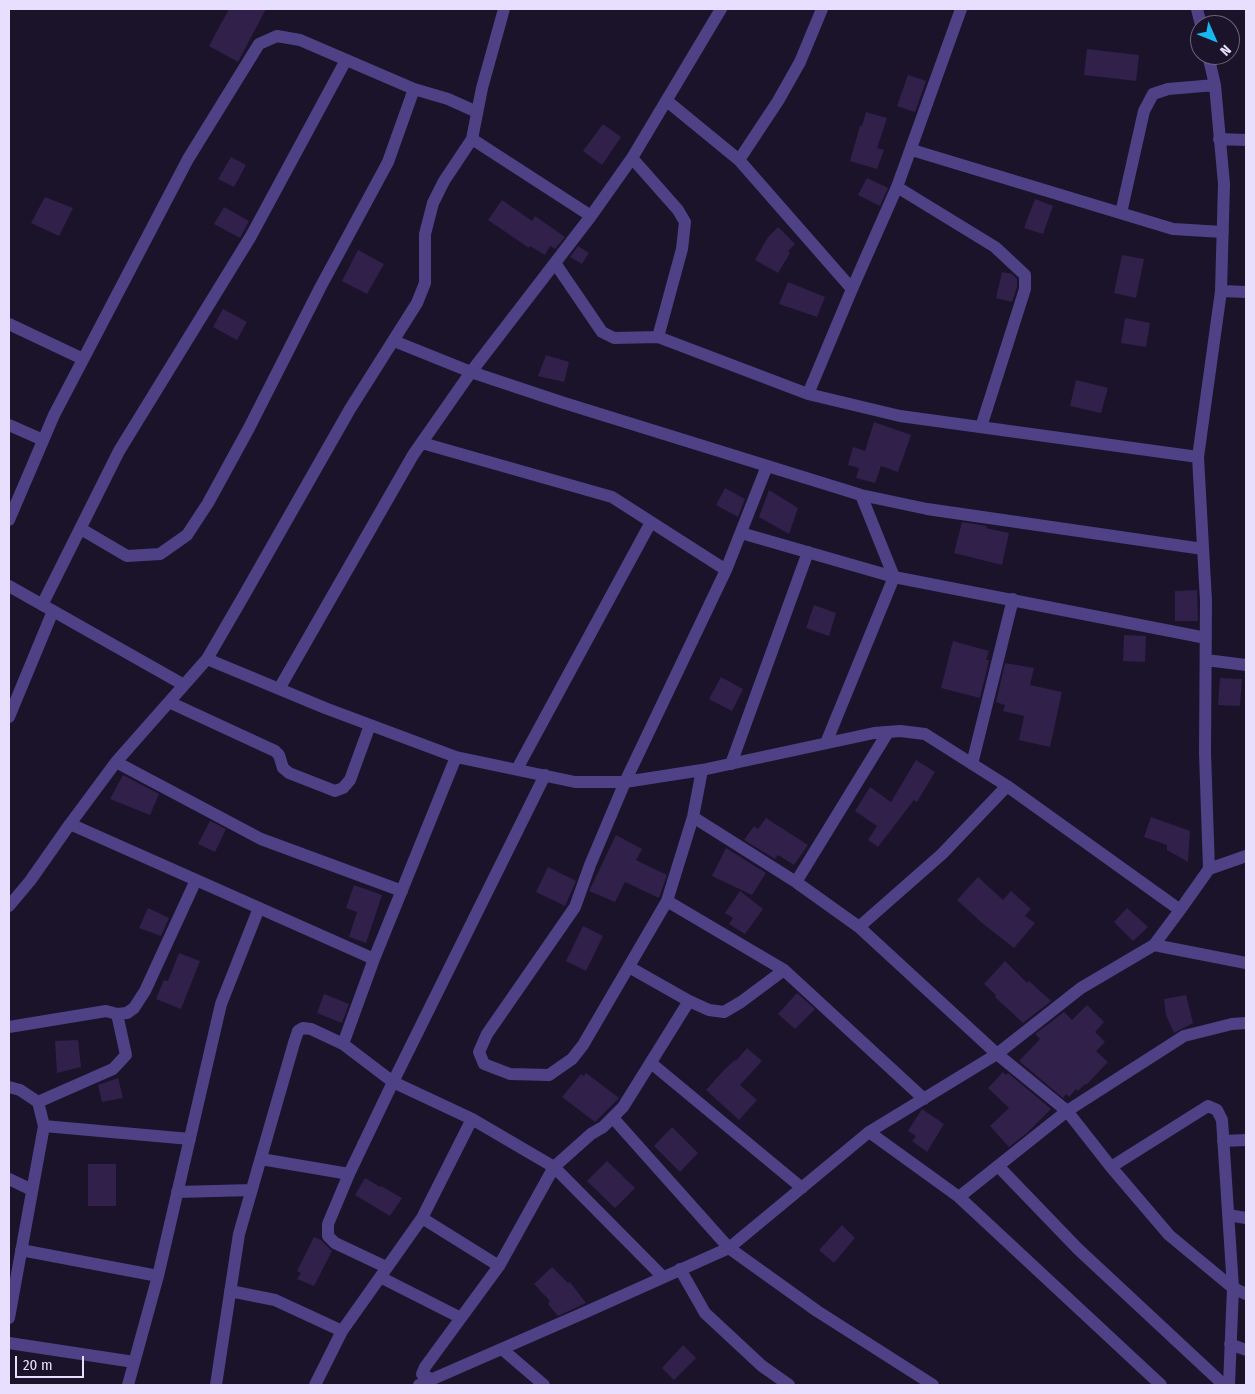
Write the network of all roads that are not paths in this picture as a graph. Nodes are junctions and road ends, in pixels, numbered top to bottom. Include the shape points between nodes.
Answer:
1 (504, 9) edge
2 (721, 9) edge
3 (822, 9) edge
4 (961, 9) edge
5 (346, 60) junction
6 (1210, 65) edge
7 (1215, 85) junction
8 (414, 89) junction
9 (667, 101) junction
10 (477, 112) junction
11 (472, 139) junction
12 (1220, 139) junction
13 (1246, 140) edge
14 (912, 150) junction
15 (632, 158) junction
16 (739, 160) junction
17 (897, 187) junction
18 (1120, 213) junction
19 (591, 216) junction
20 (1223, 232) junction
21 (555, 263) junction
22 (852, 289) junction
23 (1222, 291) junction
24 (1246, 292) edge
25 (9, 324) edge
26 (658, 337) junction
27 (394, 341) junction
28 (83, 359) junction
29 (471, 372) junction
30 (808, 394) junction
31 (9, 425) edge
32 (981, 427) junction
33 (42, 440) junction
34 (422, 443) junction
35 (1198, 457) junction
36 (768, 466) junction
37 (861, 495) junction
38 (10, 514) edge
39 (651, 522) junction
40 (81, 529) junction
41 (741, 533) junction
42 (1203, 549) junction
43 (808, 552) junction
44 (726, 570) junction
45 (894, 577) junction
46 (9, 586) edge
47 (1013, 599) junction
48 (48, 608) junction
49 (1206, 638) junction
50 (206, 659) junction
51 (1206, 660) junction
52 (1246, 665) edge
53 (184, 684) junction
54 (280, 689) junction
55 (169, 702) junction
56 (9, 717) edge
57 (370, 725) junction
58 (888, 732) junction
59 (826, 743) junction
60 (456, 757) junction
61 (116, 762) junction
62 (730, 764) junction
63 (972, 764) junction
64 (518, 769) junction
65 (702, 770) junction
66 (545, 775) junction
67 (625, 782) junction
68 (1007, 786) junction
69 (693, 817) junction
70 (70, 824) junction
71 (1246, 856) edge
72 (1209, 869) junction
73 (196, 880) junction
74 (796, 882) junction
75 (402, 891) junction
76 (667, 901) junction
77 (9, 906) edge
78 (259, 908) junction
79 (1180, 910) junction
80 (859, 927) junction
81 (1154, 945) junction
82 (374, 959) junction
83 (1246, 963) edge
84 (628, 967) junction
85 (784, 970) junction
86 (689, 1002) junction
87 (117, 1014) junction
88 (1246, 1023) edge
89 (9, 1027) edge
90 (343, 1044) junction
91 (996, 1054) junction
92 (651, 1063) junction
93 (393, 1082) junction
94 (9, 1087) edge
95 (924, 1099) junction
96 (38, 1102) junction
97 (1067, 1111) junction
98 (613, 1118) junction
99 (472, 1119) junction
100 (44, 1126) junction
101 (869, 1132) junction
102 (190, 1139) junction
103 (1246, 1140) edge
104 (1223, 1141) junction
105 (261, 1159) junction
106 (998, 1166) junction
107 (554, 1167) junction
108 (1111, 1167) junction
109 (349, 1174) junction
110 (9, 1179) edge
111 (802, 1188) junction
112 (32, 1190) junction
113 (252, 1190) junction
114 (177, 1192) junction
115 (959, 1197) junction
116 (1228, 1215) junction
117 (422, 1218) junction
118 (1246, 1218) edge
119 (729, 1248) junction
120 (21, 1250) junction
121 (499, 1266) junction
122 (13, 1268) edge
123 (680, 1269) junction
124 (383, 1272) junction
125 (158, 1276) junction
126 (663, 1277) junction
127 (1233, 1288) junction
128 (230, 1291) junction
129 (1246, 1294) edge
130 (9, 1318) edge
131 (462, 1318) junction
132 (342, 1331) junction
133 (9, 1343) edge
134 (1230, 1344) junction
135 (502, 1349) junction
136 (1246, 1350) edge
137 (134, 1362) junction
138 (425, 1382) edge
139 (128, 1385) edge
140 (216, 1385) edge
141 (315, 1385) edge
142 (544, 1385) edge
143 (789, 1385) edge
144 (933, 1385) edge
145 (1161, 1385) edge
146 (1224, 1385) edge
147 (1229, 1385) edge

1 - 10 street
2 - 9 street
3 - 16 street via 800,62
4 - 14 street
5 - 8 street
5 - 28 street via 300,40 277,36 259,44 188,158
5 - 40 street via 251,236 119,451
6 - 7 street
7 - 12 street
7 - 18 street via 1168,89 1153,94 1144,111
8 - 10 street
8 - 40 street via 388,162 249,428 187,535 160,554 128,556
9 - 15 street
9 - 16 street
10 - 11 street
11 - 19 street
11 - 27 street via 433,204 425,234 425,283
12 - 13 street
12 - 20 street via 1224,184
14 - 17 street
14 - 18 street
15 - 19 street
15 - 26 street via 685,222 682,249
16 - 22 street
17 - 22 street
17 - 32 street via 995,247 1025,275 1025,289
18 - 20 street via 1173,229
19 - 21 street
20 - 23 street
21 - 26 street via 602,332 614,338
21 - 29 street
22 - 30 street
23 - 24 street
23 - 35 street
25 - 28 street
26 - 30 street
27 - 29 street
27 - 50 street via 350,409
28 - 33 street
29 - 34 street
29 - 36 street
30 - 32 street via 900,416
31 - 33 street
32 - 35 street
33 - 38 street
34 - 39 street via 612,497
34 - 54 street
35 - 42 street
36 - 37 street
36 - 41 street
37 - 42 street via 927,509
37 - 45 street
39 - 44 street
39 - 64 street
40 - 48 street
41 - 43 street
41 - 44 street
42 - 49 street
43 - 45 street
43 - 62 street
44 - 67 street
45 - 47 street
45 - 59 street
46 - 48 street
47 - 49 street
47 - 63 street
48 - 53 street
48 - 56 street
49 - 51 street
50 - 53 street
50 - 54 street
51 - 52 street
51 - 72 street via 1204,753
53 - 55 street
54 - 57 street
55 - 57 street via 275,750 283,768 289,773 335,792 350,780
55 - 61 street
57 - 60 street
58 - 59 street
58 - 63 street via 925,734
58 - 74 street
59 - 62 street
60 - 64 street
60 - 75 street
61 - 70 street
61 - 75 street via 260,839
62 - 65 street
63 - 68 street
64 - 66 street
65 - 67 street
65 - 69 street
66 - 67 street via 576,782
66 - 93 street
67 - 84 street via 575,907 487,1034 479,1052 484,1064 510,1074 549,1075 572,1059 583,1044
68 - 79 street
68 - 80 street via 942,854
69 - 74 street
69 - 76 street
70 - 73 street
70 - 77 street via 30,882
71 - 72 street
72 - 79 street
73 - 78 street
73 - 87 street via 145,991 134,1008
74 - 80 street
75 - 82 street
76 - 84 street
76 - 85 street
78 - 82 street
78 - 102 street via 221,1004
79 - 81 street
80 - 91 street
81 - 83 street
81 - 91 street via 1081,988
82 - 90 street
84 - 86 street
85 - 86 street via 724,1012
85 - 95 street
86 - 92 street
87 - 89 street via 106,1010
87 - 96 street via 126,1054 113,1070
88 - 97 street via 1184,1036
90 - 93 street
90 - 105 street via 311,1029 298,1031
91 - 95 street
91 - 97 street
92 - 98 street
92 - 111 street
93 - 99 street
93 - 109 street
94 - 96 street
95 - 101 street
96 - 100 street
97 - 106 street
97 - 108 street
98 - 107 street
98 - 119 street
99 - 107 street
99 - 117 street
100 - 102 street
100 - 112 street
101 - 111 street
101 - 115 street
102 - 114 street
103 - 104 street
104 - 108 street via 1222,1120 1217,1110 1208,1106
104 - 116 street
105 - 109 street
105 - 113 street
106 - 115 street
106 - 146 street via 1078,1249
107 - 121 street
107 - 126 street
108 - 127 street via 1169,1235
109 - 124 street via 328,1224 328,1236
110 - 112 street
111 - 119 street
112 - 120 street
113 - 114 street
113 - 128 street via 239,1234
114 - 125 street
115 - 145 street
116 - 118 street
116 - 127 street
117 - 121 street
117 - 124 street
119 - 123 street
119 - 144 street via 816,1311
120 - 122 street
120 - 125 street
121 - 131 street
122 - 130 street
123 - 126 street
123 - 143 street via 706,1313 762,1366
124 - 131 street
124 - 132 street
125 - 137 street
126 - 135 street
127 - 129 street
127 - 134 street
128 - 132 street via 275,1300
128 - 140 street
131 - 138 street via 425,1367 422,1374
132 - 141 street
133 - 137 street
134 - 136 street
134 - 147 street
135 - 138 street
135 - 142 street
137 - 139 street

